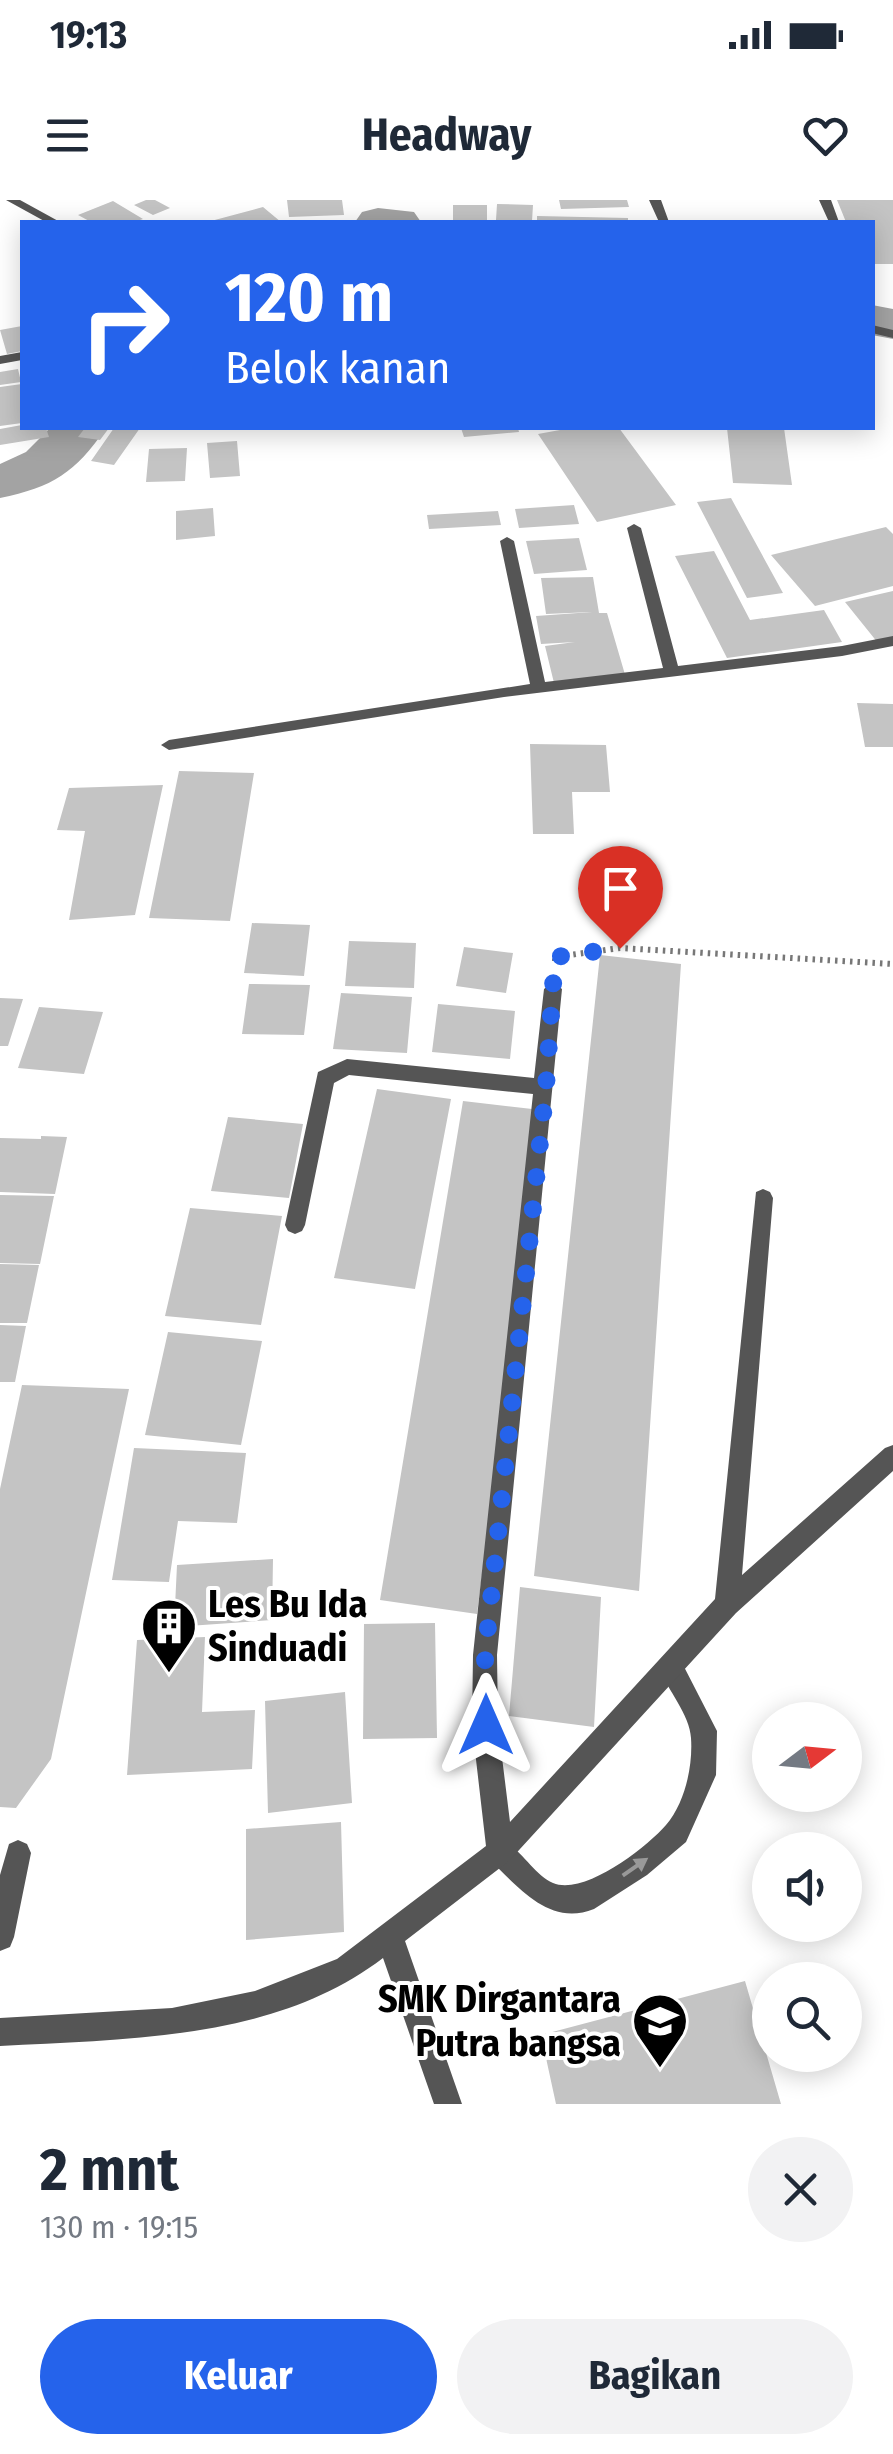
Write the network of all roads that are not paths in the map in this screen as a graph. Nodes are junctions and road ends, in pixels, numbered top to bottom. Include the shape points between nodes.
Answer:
1 (12, 200) edge
2 (50, 220) edge
3 (634, 528) dead end
4 (507, 541) dead end
5 (893, 641) edge
6 (672, 673) junction
7 (539, 690) junction
8 (169, 745) dead end
9 (552, 988) road end
10 (546, 1087) junction
11 (763, 1198) dead end
12 (295, 1224) dead end
13 (893, 1456) edge
14 (727, 1604) junction
15 (671, 1668) junction
16 (500, 1852) junction
17 (18, 1853) dead end
18 (389, 1935) junction
19 (0, 1937) edge
20 (0, 2032) edge
21 (448, 2104) edge

1 - 2 street
3 - 6 street
4 - 7 street
5 - 6 street
6 - 7 street
7 - 8 street
9 - 10 street
10 - 12 street via 347,1067 333,1071 325,1078
10 - 16 street via 485,1655
11 - 14 street
13 - 14 street
14 - 15 street
15 - 16 street
16 -> 15 street via 547,1896 584,1899 677,1834 703,1776 704,1730
16 - 18 street
17 - 19 street
18 - 20 street via 346,1969 255,2005 172,2022
18 - 21 street

